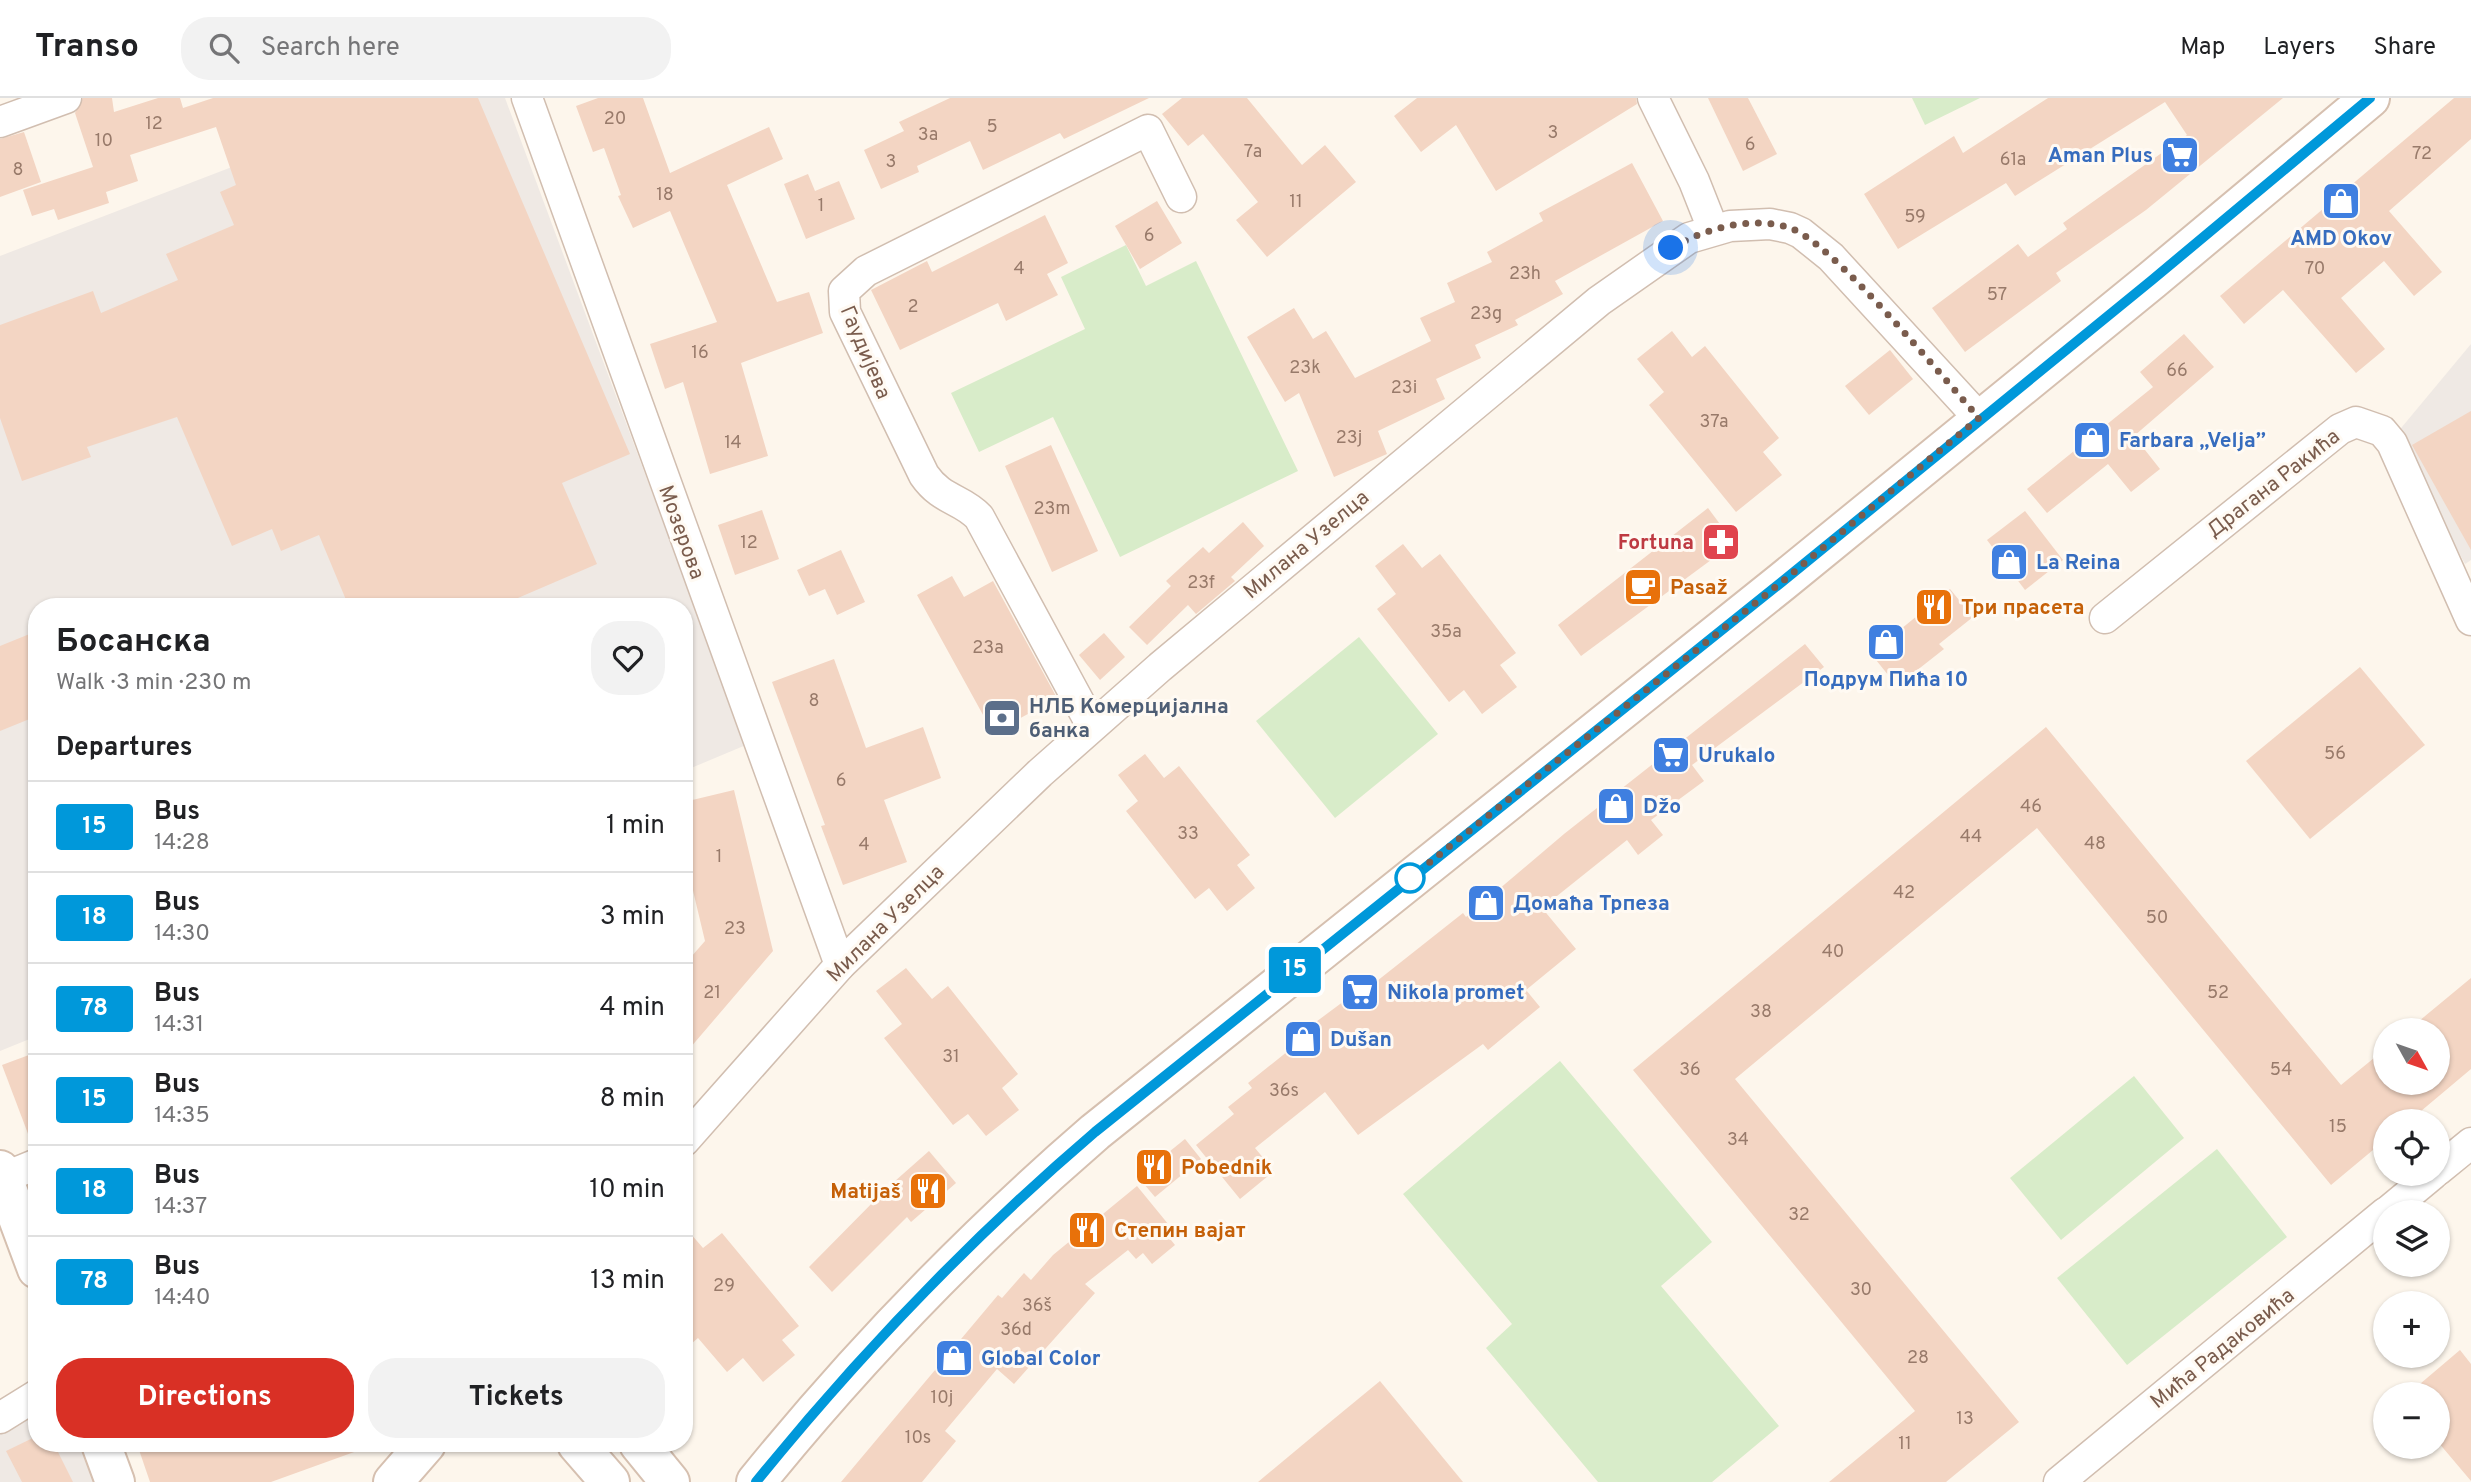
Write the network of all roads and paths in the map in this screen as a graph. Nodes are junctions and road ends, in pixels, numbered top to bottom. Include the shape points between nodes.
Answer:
1 (66, 98) edge
2 (527, 98) edge
3 (1653, 98) edge
4 (2370, 98) edge
5 (0, 122) edge
6 (1181, 197) dead end
7 (1713, 229) junction
8 (1979, 418) junction
9 (2105, 618) dead end
10 (2471, 620) edge
11 (1092, 726) junction
12 (840, 965) junction
13 (693, 1131) edge
14 (2471, 1143) edge
15 (2450, 1160) edge
16 (13, 1170) edge
17 (2419, 1186) edge
18 (2402, 1200) edge
19 (2373, 1224) edge
20 (28, 1232) edge
21 (28, 1401) edge
22 (0, 1418) edge
23 (104, 1452) edge
24 (419, 1452) edge
25 (584, 1452) edge
26 (646, 1452) edge
27 (115, 1482) edge
28 (393, 1482) edge
29 (610, 1482) edge
30 (670, 1482) edge
31 (756, 1482) edge
32 (2059, 1482) edge

1 - 5 street
2 - 12 street, Мозерова
3 - 7 street
4 - 8 main road
6 - 11 street, Гаудијева via 1148,130 866,271 844,291 845,312 924,475 942,496 979,517
7 - 8 street, Милана Узелца via 1770,224 1801,233 1831,257
7 - 11 street, Милана Узелца via 1671,248 1599,301
8 - 31 main road via 1783,581 1175,1065 1032,1186 870,1348
9 - 10 street, Драгана Ракића via 2340,429 2356,422 2382,431 2392,443
11 - 12 street, Милана Узелца
12 - 13 street, Милана Узелца
14 - 15 street
16 - 20 main road
17 - 18 street, Мића Радаковића
19 - 32 street, Мића Радаковића
21 - 22 street
23 - 27 main road
24 - 28 main road
25 - 29 main road
26 - 30 main road

